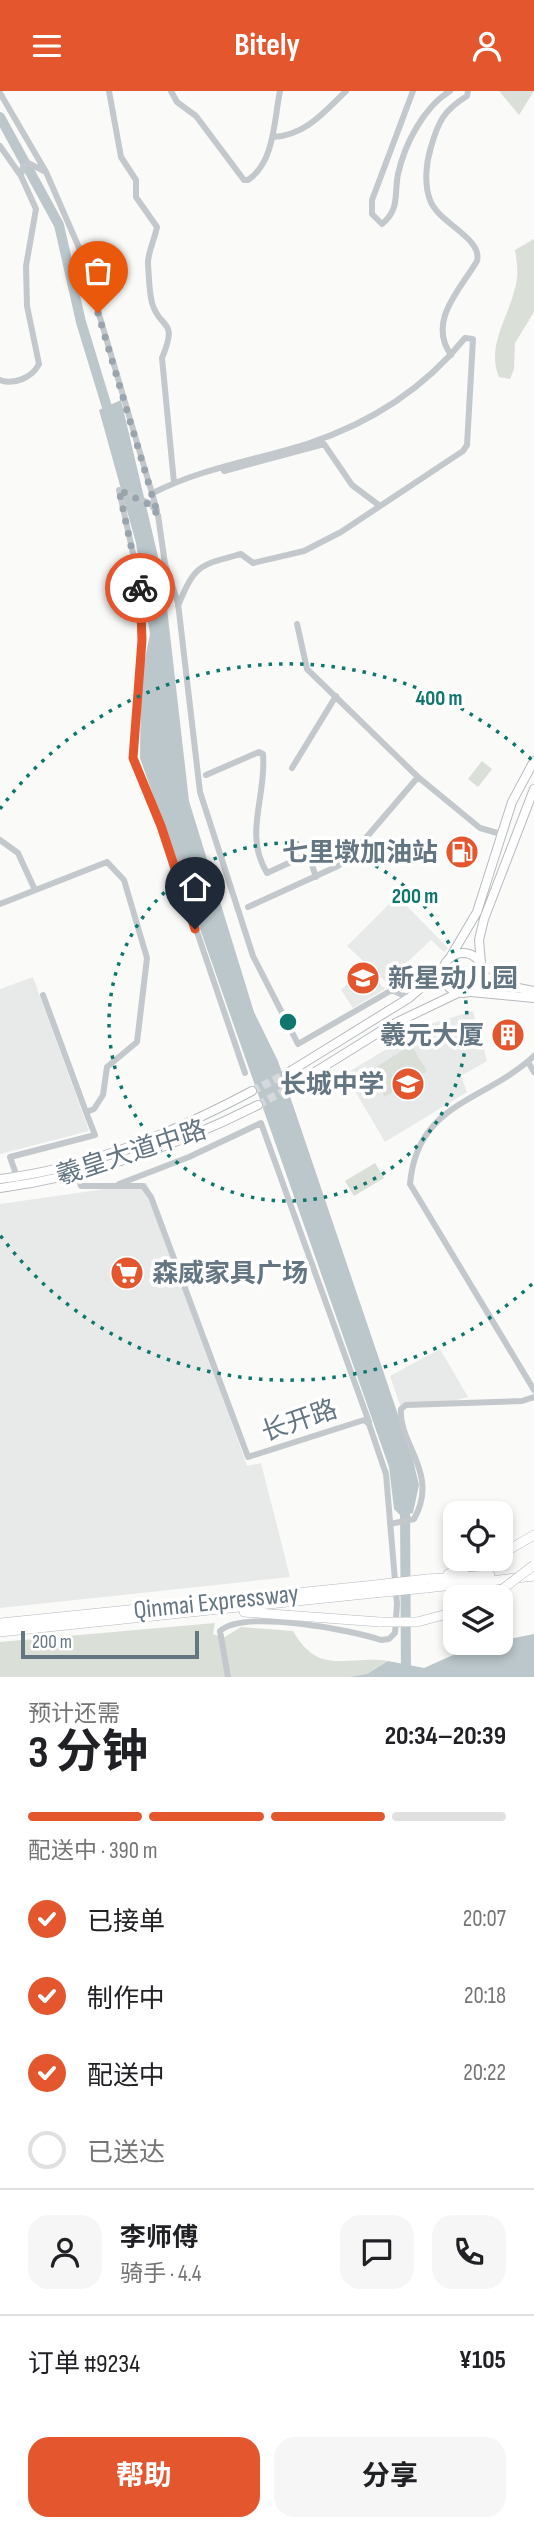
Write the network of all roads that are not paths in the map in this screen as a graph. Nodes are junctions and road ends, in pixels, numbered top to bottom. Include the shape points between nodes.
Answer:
1 (110, 91) edge
2 (171, 91) edge
3 (280, 91) edge
4 (346, 91) edge
5 (413, 91) edge
6 (450, 91) edge
7 (468, 91) edge
8 (0, 93) edge
9 (273, 137) junction
10 (0, 146) edge
11 (46, 172) junction
12 (21, 176) junction
13 (451, 355) junction
14 (0, 380) edge
15 (174, 482) junction
16 (153, 499) junction
17 (380, 506) junction
18 (178, 606) junction
19 (297, 624) dead end
20 (336, 695) junction
21 (534, 761) edge
22 (292, 768) dead end
23 (206, 775) dead end
24 (418, 777) junction
25 (534, 789) edge
26 (500, 834) junction
27 (0, 840) edge
28 (316, 877) junction
29 (35, 890) junction
30 (0, 904) edge
31 (248, 907) dead end
32 (451, 956) junction
33 (481, 963) junction
34 (443, 971) junction
35 (483, 975) junction
36 (534, 991) edge
37 (471, 992) junction
38 (458, 993) junction
39 (43, 995) dead end
40 (409, 998) junction
41 (534, 998) edge
42 (534, 1056) edge
43 (528, 1062) junction
44 (534, 1072) edge
45 (245, 1073) dead end
46 (286, 1074) tunnel mouth
47 (291, 1087) tunnel mouth
48 (252, 1091) tunnel mouth
49 (258, 1105) tunnel mouth
50 (86, 1112) junction
51 (77, 1173) junction
52 (0, 1179) edge
53 (19, 1181) junction
54 (116, 1185) junction
55 (0, 1188) edge
56 (534, 1390) edge
57 (534, 1397) edge
58 (369, 1424) junction
59 (390, 1524) junction
60 (534, 1535) edge
61 (513, 1547) edge
62 (534, 1565) edge
63 (454, 1571) edge
64 (534, 1574) edge
65 (430, 1579) junction
66 (507, 1585) edge
67 (221, 1610) junction
68 (443, 1615) edge
69 (0, 1623) edge
70 (0, 1632) edge
71 (228, 1677) edge

1 - 15 street via 121,157 136,180 136,197 157,227 148,259 153,305 169,326 162,358
2 - 9 street via 244,180 258,171
3 - 9 street
4 - 9 street via 308,127
5 - 6 street via 372,200 372,214 382,224 396,206 401,163 429,106
7 - 13 street via 441,118 426,170 434,208 474,243 478,252 443,318 442,339
8 - 11 street
10 - 12 street
11 - 12 street via 25,165
11 - 16 street via 80,250
12 - 14 street via 36,209 26,279 27,306 40,359 27,377
13 - 15 street via 408,394 349,428
13 - 17 street via 465,338 472,339 467,445
15 - 16 street
16 - 17 street via 172,486 324,444 352,485
16 - 18 street
16 - 45 street via 121,491 140,585 142,640 133,758 161,826
17 - 18 street via 304,551 253,563 241,554 209,560 186,585
18 - 40 street via 200,792 253,956 298,1044 392,990
19 - 20 street via 307,669
20 - 22 street
20 - 24 street
21 - 26 main road
23 - 28 street via 258,751 263,754 254,838 257,857 267,873 304,856 310,859
24 - 26 street via 480,828
24 - 28 street via 353,853
25 - 33 main road via 484,919 479,940
26 - 32 main road via 481,903
27 - 29 street via 18,853
28 - 31 street
29 - 30 street
29 - 50 street via 107,862 124,880 147,958 137,1042 107,1067 103,1095 94,1109
32 - 33 main road via 467,953
32 - 34 main road
33 - 35 main road
34 - 38 main road via 445,983
34 - 40 main road
35 - 36 main road via 499,984
35 - 37 main road
37 - 38 main road
37 - 41 main road
38 - 47 main road via 389,1025
39 - 50 street
40 - 46 main road
42 - 43 street
43 - 44 street
43 - 56 street via 434,1123 411,1164 410,1184
48 - 53 main road, 羲皇大道中路 via 97,1159
49 - 51 main road, 羲皇大道中路 via 168,1145
50 - 53 street via 95,1135 10,1157
51 - 53 main road, 羲皇大道中路
51 - 54 street, 长开路 via 81,1186
52 - 53 main road, 羲皇大道中路
53 - 55 main road, 羲皇大道中路
54 - 58 street, 长开路 via 143,1187 151,1197 248,1457 355,1421
54 - 58 street via 261,1123
57 - 59 street via 406,1405 401,1409 422,1472 414,1519
58 - 59 street, 长开路 via 386,1474
59 - 71 street, 长开路 via 397,1604 395,1633 389,1639 307,1625 242,1621 220,1630
60 - 61 highway
62 - 66 highway, bridge
63 - 65 highway
64 - 65 highway, bridge
64 - 67 highway, bridge
65 - 69 highway, Qinmai Expressway, bridge
67 - 68 highway, bridge via 380,1622 417,1622
67 - 70 highway, Qinmai Expressway

